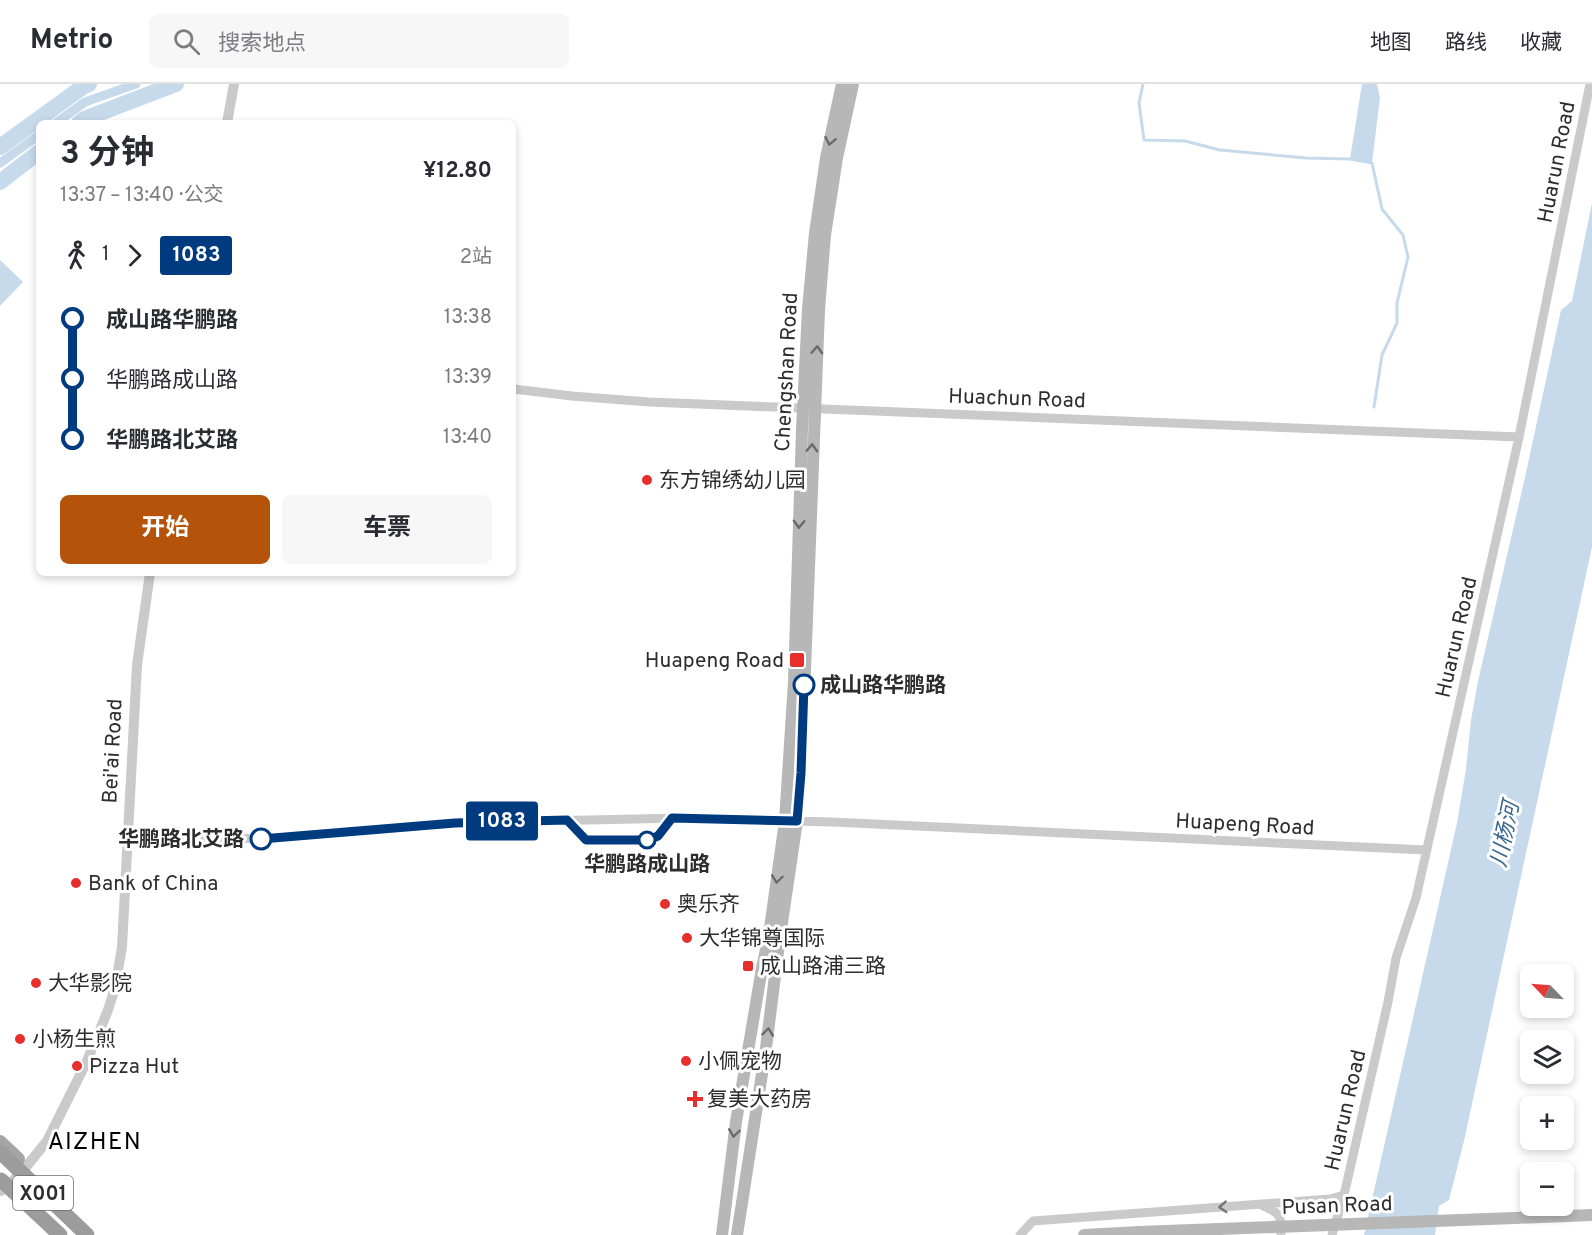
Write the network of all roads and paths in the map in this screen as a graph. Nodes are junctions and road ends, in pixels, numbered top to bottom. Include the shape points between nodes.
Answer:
1 (234, 84) edge
2 (842, 84) edge
3 (853, 84) edge
4 (1590, 84) edge
5 (228, 120) edge
6 (516, 389) edge
7 (809, 408) junction
8 (1519, 437) junction
9 (150, 576) edge
10 (791, 821) junction
11 (128, 842) junction
12 (1426, 850) junction
13 (0, 1142) edge
14 (0, 1152) edge
15 (26, 1167) junction
16 (1, 1186) edge
17 (1344, 1195) junction
18 (1259, 1205) junction
19 (1592, 1215) edge
20 (52, 1235) edge
21 (60, 1235) edge
22 (87, 1235) edge
23 (96, 1235) edge
24 (722, 1235) edge
25 (737, 1235) edge
26 (1020, 1235) edge
27 (1084, 1235) edge
28 (1281, 1235) edge
29 (1332, 1235) edge

1 - 5 street
2 -> 7 main road, Chengshan Road via 815,233 808,309
7 -> 3 main road, Chengshan Road via 825,235
4 - 8 street, Huarun Road
6 - 7 street, Huachun Road via 649,402
7 - 8 street, Huachun Road
7 - 10 main road, Chengshan Road via 794,682
8 - 12 street, Huarun Road
9 - 11 street, Bei'ai Road via 137,664
10 - 11 street, Huapeng Road via 682,818 455,823 263,838
10 - 12 street, Huapeng Road
10 -> 24 main road, Chengshan Road via 736,1122
25 -> 10 main road, Chengshan Road via 766,1048
11 - 15 street, Bei'ai Road via 122,947 108,1010 47,1141
12 - 17 street, Huarun Road via 1416,898 1396,958
13 - 15 main road, X001
14 - 22 highway, X001, bridge
15 - 16 street, Bei'ai Road
15 - 23 main road, X001
16 - 20 main road, X001
16 - 21 highway, X001, bridge
17 - 18 street
17 - 29 street, Huarun Road
18 -> 26 street via 1033,1221
18 - 28 street via 1276,1211 1281,1220
19 - 27 main road, Pusan Road, bridge

